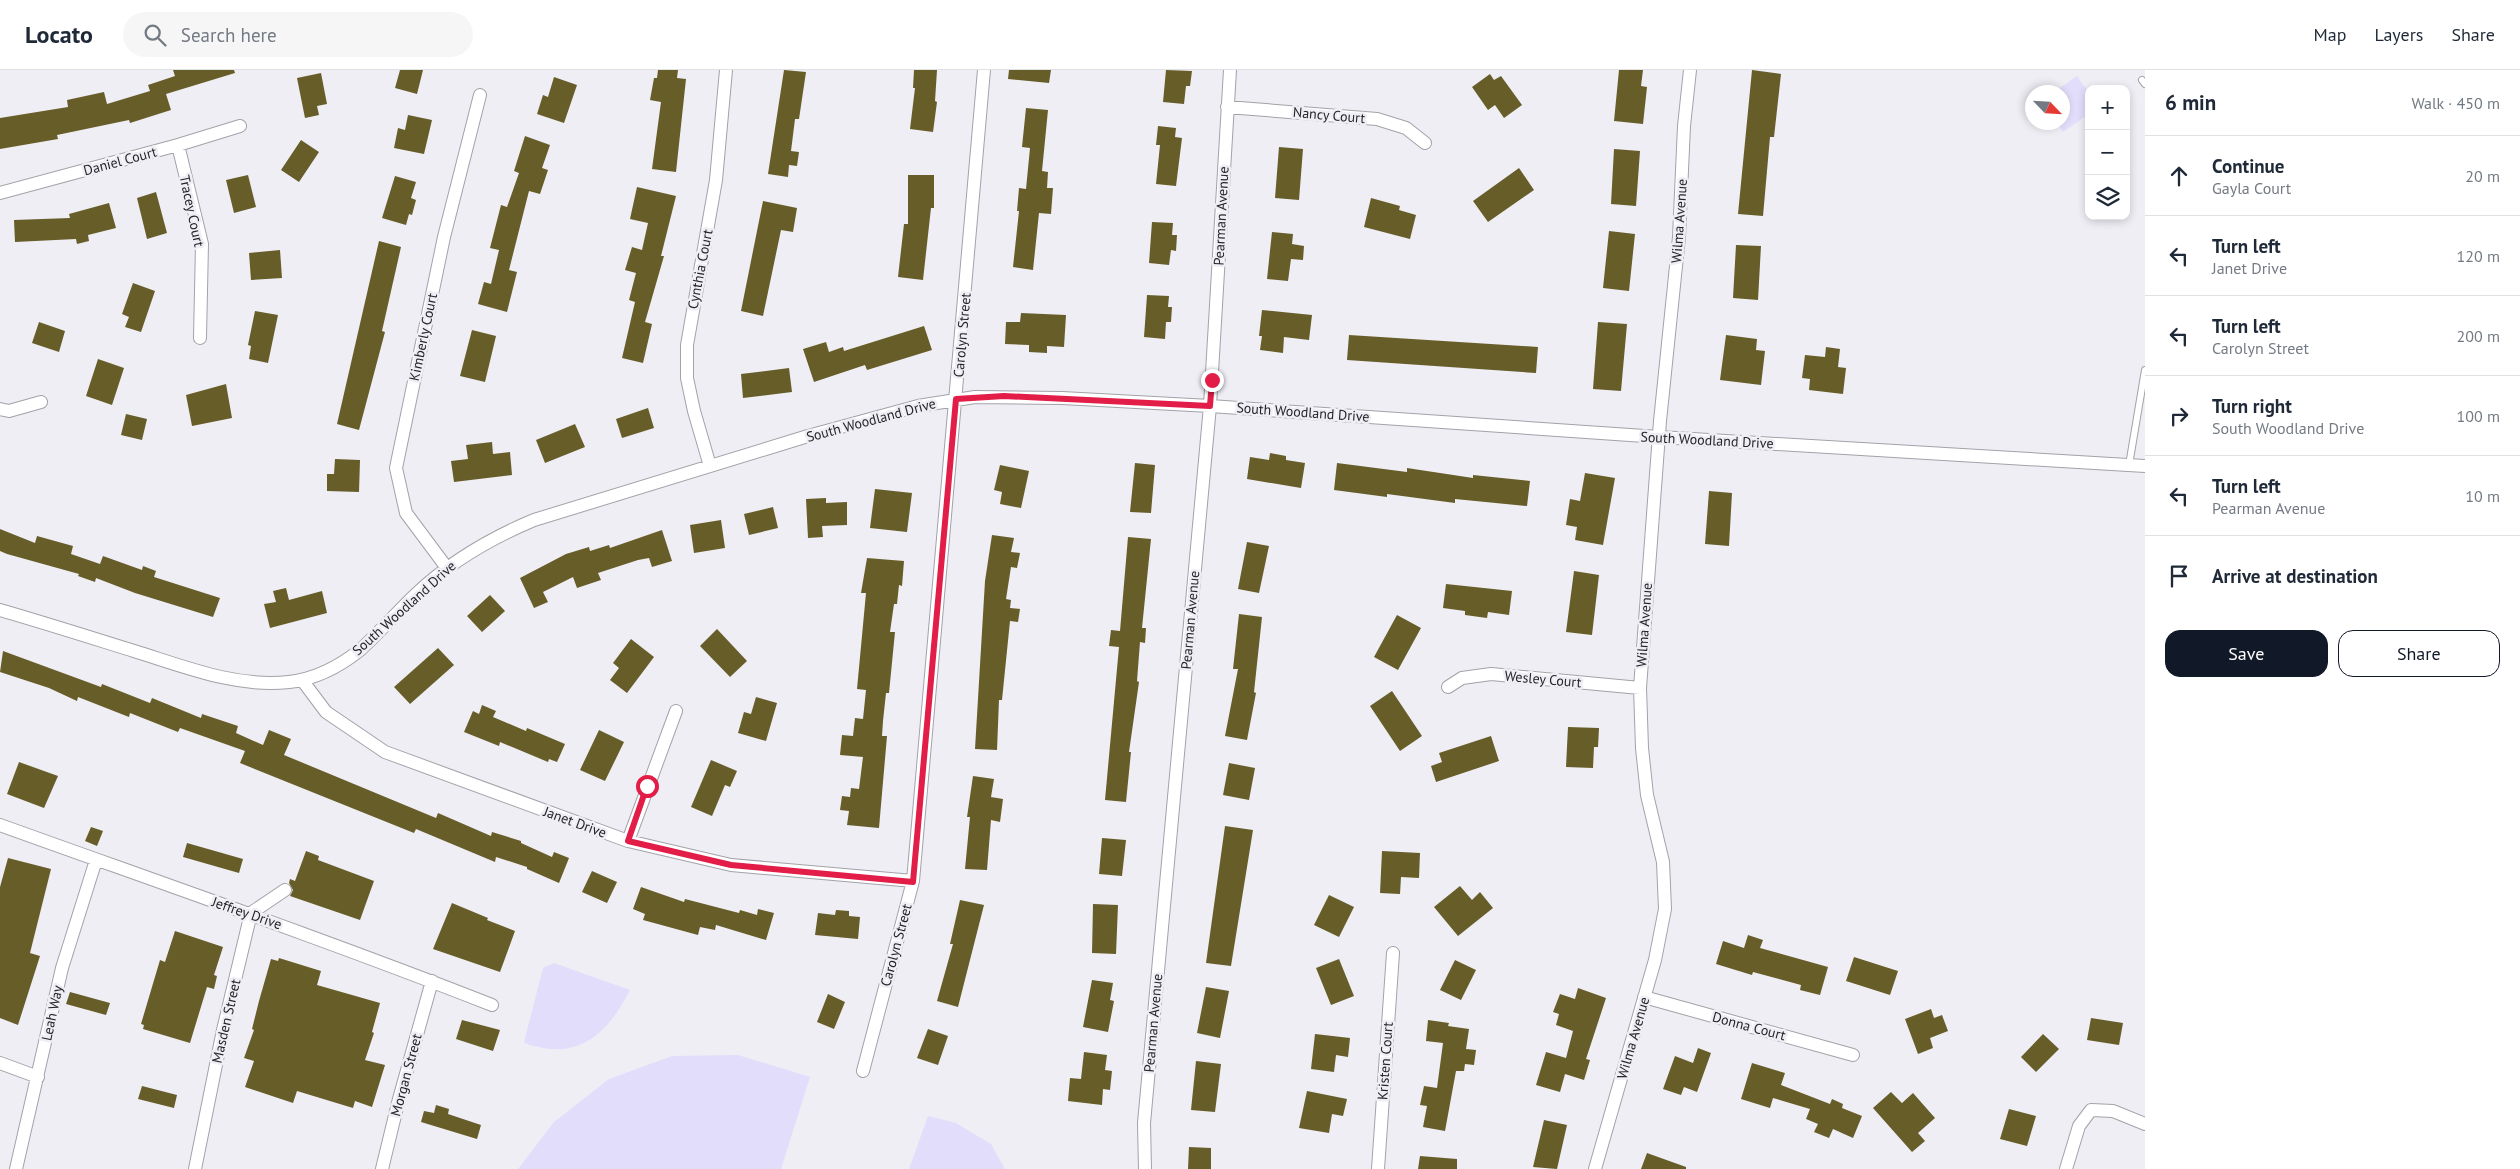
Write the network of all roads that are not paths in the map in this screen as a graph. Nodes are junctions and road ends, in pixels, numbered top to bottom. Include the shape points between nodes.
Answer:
1 (726, 70) edge
2 (984, 70) edge
3 (1230, 70) edge
4 (1690, 70) edge
5 (480, 95) dead end
6 (1227, 107) junction
7 (240, 126) dead end
8 (1425, 143) dead end
9 (178, 145) junction
10 (0, 193) edge
11 (200, 338) dead end
12 (2145, 370) edge
13 (956, 399) junction
14 (41, 402) dead end
15 (1210, 406) junction
16 (0, 409) edge
17 (1659, 437) junction
18 (2129, 465) junction
19 (710, 466) junction
20 (2145, 466) edge
21 (448, 568) junction
22 (0, 610) edge
23 (302, 680) junction
24 (1448, 687) dead end
25 (1640, 688) junction
26 (676, 711) dead end
27 (0, 825) edge
28 (628, 841) junction
29 (96, 860) junction
30 (913, 882) junction
31 (285, 890) dead end
32 (251, 913) junction
33 (1393, 953) dead end
34 (432, 981) junction
35 (1644, 997) junction
36 (492, 1005) dead end
37 (1853, 1055) dead end
38 (0, 1063) edge
39 (863, 1071) dead end
40 (38, 1077) junction
41 (2145, 1124) edge
42 (16, 1169) edge
43 (195, 1169) edge
44 (382, 1169) edge
45 (1145, 1169) edge
46 (1378, 1169) edge
47 (1594, 1169) edge
48 (2066, 1169) edge

1 - 19 street, Cynthia Court via 716,180 687,345 689,387
2 - 13 street, Carolyn Street
3 - 6 street, Pearman Avenue
4 - 17 street, Wilma Avenue via 1679,237
5 - 21 street, Kimberly Court via 444,237 396,468 406,513
6 - 8 street, Nancy Court via 1377,119 1406,128
6 - 15 street, Pearman Avenue
7 - 9 street, Daniel Court
9 - 10 street, Daniel Court
9 - 11 street, Tracey Court via 202,244
12 - 18 lane
13 - 15 street, South Woodland Drive via 1014,396
13 - 19 street, South Woodland Drive via 918,406
13 - 30 street, Carolyn Street
14 - 16 street via 9,411
15 - 17 street, South Woodland Drive
15 - 45 street, Pearman Avenue via 1144,1123
17 - 18 street, South Woodland Drive
17 - 25 street, Wilma Avenue
18 - 20 street, South Woodland Drive
19 - 21 street, South Woodland Drive via 534,520 482,544
21 - 23 street, South Woodland Drive via 416,594 358,651 337,666
22 - 23 street, South Woodland Drive via 212,674 263,683
23 - 28 street, Janet Drive via 326,712 385,752
24 - 25 street, Wesley Court via 1462,678 1491,674
25 - 35 street, Wilma Avenue via 1647,795 1666,886 1661,936
26 - 28 street
27 - 29 street, Jeffrey Drive
28 - 30 street, Janet Drive via 731,865
29 - 32 street, Jeffrey Drive
29 - 40 street, Leah Way via 62,968
30 - 39 street, Carolyn Street
31 - 32 street
32 - 34 street, Jeffrey Drive
32 - 43 street, Masden Street
33 - 46 street, Kristen Court
34 - 36 street, Jeffrey Drive
34 - 44 street, Morgan Street
35 - 37 street, Donna Court
35 - 47 street, Wilma Avenue
38 - 40 street
40 - 42 street, Leah Way
41 - 48 street via 2113,1111 2091,1110 2079,1126

